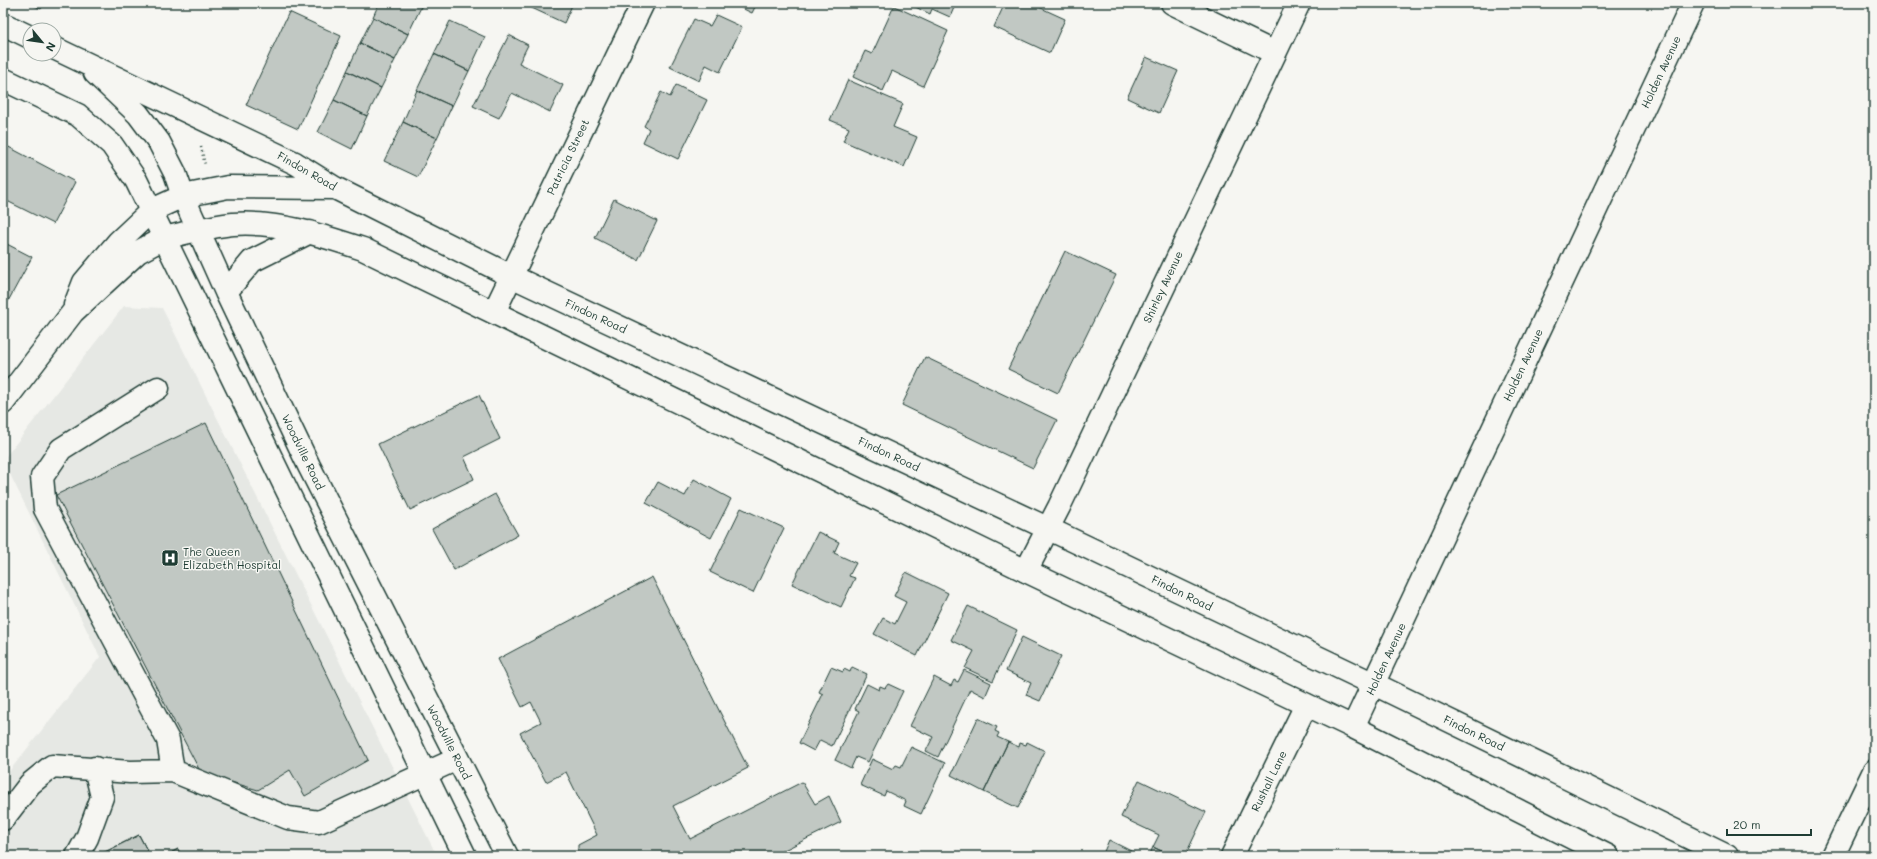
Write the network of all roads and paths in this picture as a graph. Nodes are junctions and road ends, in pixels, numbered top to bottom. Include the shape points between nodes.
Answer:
1 (643, 3) edge
2 (1172, 3) edge
3 (1299, 3) edge
4 (1693, 3) edge
5 (3, 24) edge
6 (22, 33) edge
7 (62, 52) edge
8 (1275, 53) junction
9 (84, 62) junction
10 (3, 79) edge
11 (200, 142) dead end
12 (205, 170) dead end
13 (336, 188) junction
14 (183, 196) junction
15 (152, 210) junction
16 (198, 230) junction
17 (310, 232) junction
18 (164, 238) junction
19 (511, 276) junction
20 (226, 292) junction
21 (73, 312) junction
22 (494, 312) junction
23 (158, 388) dead end
24 (3, 403) edge
25 (1047, 528) junction
26 (1026, 571) junction
27 (1374, 684) junction
28 (1306, 705) junction
29 (1353, 728) junction
30 (457, 759) junction
31 (95, 768) junction
32 (174, 771) junction
33 (1874, 771) edge
34 (424, 773) junction
35 (3, 819) edge
36 (77, 856) edge
37 (465, 856) edge
38 (507, 856) edge
39 (1232, 856) edge
40 (1608, 856) edge
41 (1727, 856) edge
42 (1833, 856) edge

1 - 19 main road, Patricia Street
2 - 8 main road
3 - 8 main road, Shirley Avenue
4 - 27 main road, Holden Avenue
5 - 6 main road
7 - 9 main road, Findon Road
8 - 25 main road, Shirley Avenue
9 - 13 main road, Findon Road via 295,163
9 - 14 main road, Woodville Road via 138,114 159,142
10 - 15 main road via 78,115 112,145 136,180
11 - 12 path
13 - 14 main road via 228,187
13 - 19 main road, Findon Road
14 - 15 main road
14 - 16 main road, Woodville Road
15 - 18 main road
15 - 21 main road via 118,242 84,282
16 - 17 main road via 234,224 261,224
16 - 18 main road
16 - 20 main road, Woodville Road
17 - 20 main road via 252,261
17 - 22 main road via 363,249
18 - 21 main road via 138,252
18 - 34 main road
19 - 22 main road, Patricia Street
19 - 25 main road, Findon Road
20 - 30 main road, Woodville Road via 309,466
21 - 24 main road
22 - 26 main road
23 - 32 main road via 61,449 42,477 45,509 168,740
25 - 26 main road, Shirley Avenue
25 - 27 main road, Findon Road
26 - 28 main road
27 - 29 main road, Holden Avenue
27 - 41 main road, Findon Road
28 - 29 main road
28 - 39 main road, Rushall Lane
29 - 40 main road
30 - 34 main road
30 - 38 main road, Woodville Road
31 - 32 main road via 130,772
31 - 35 main road via 52,766 30,784
31 - 36 main road via 102,797 87,838
32 - 34 main road via 288,818 319,822
33 - 42 main road
34 - 37 main road

